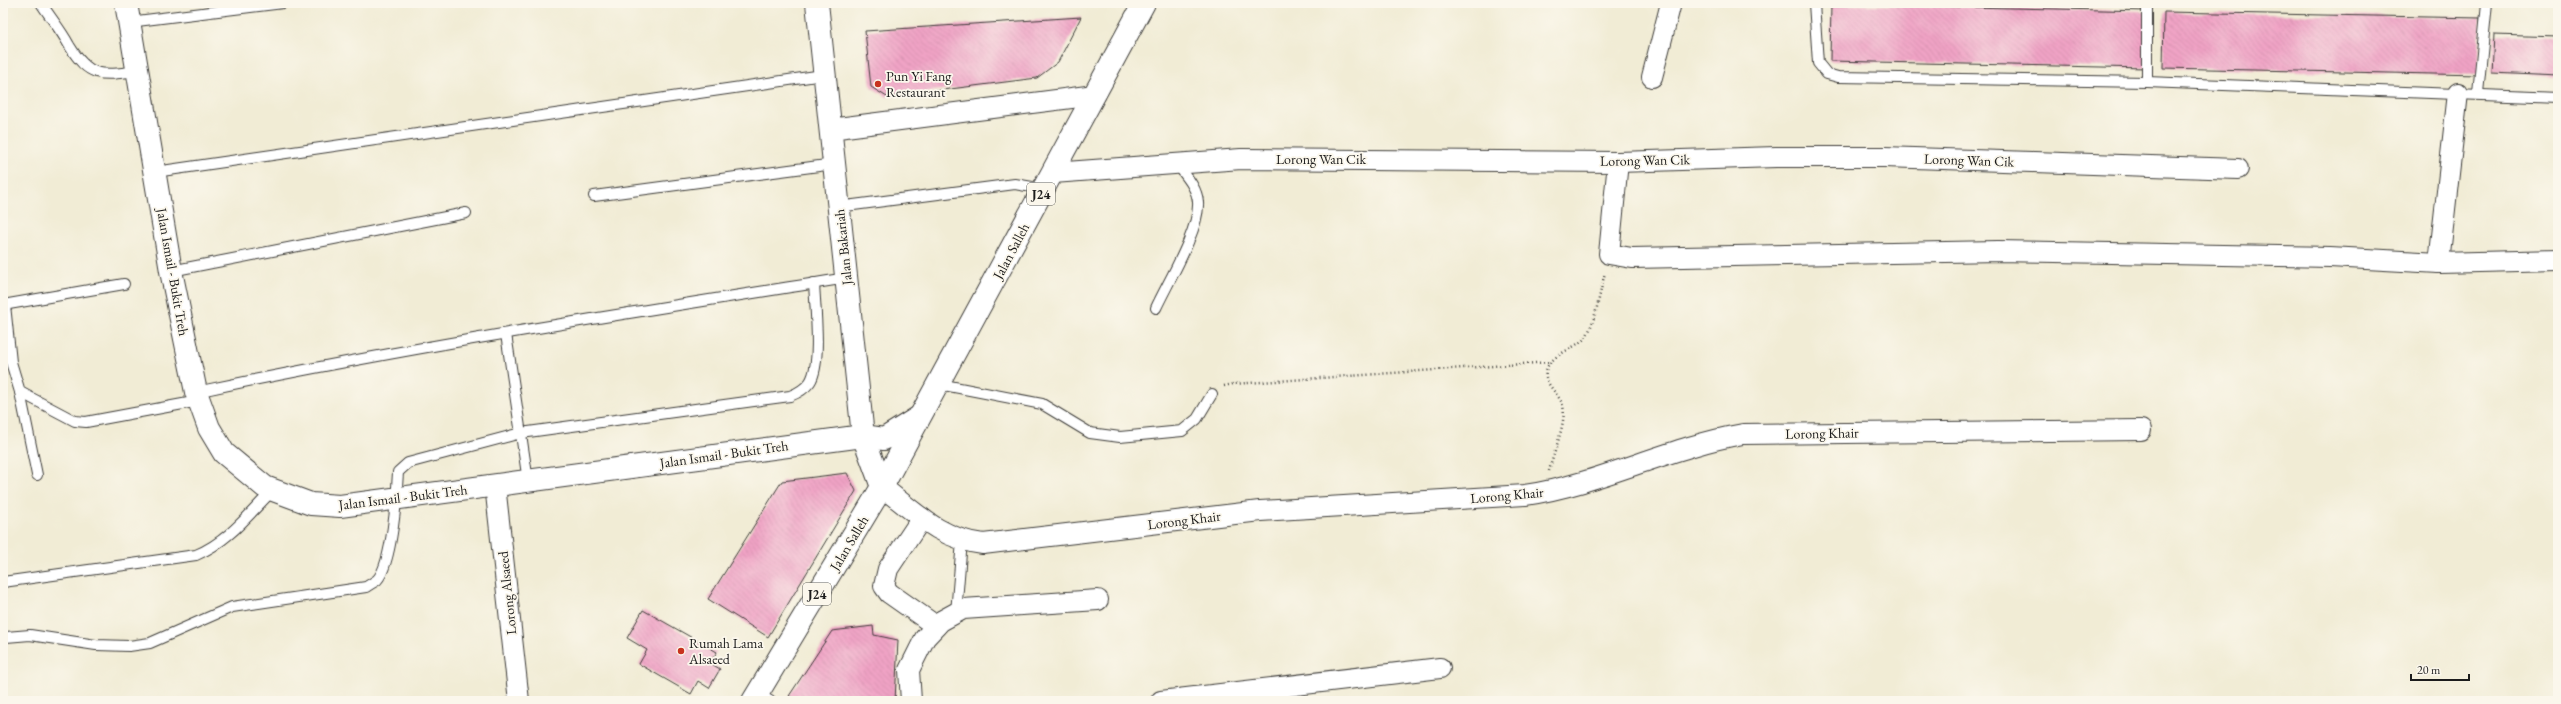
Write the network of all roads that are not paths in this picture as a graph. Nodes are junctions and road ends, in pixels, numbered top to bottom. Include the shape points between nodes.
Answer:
1 (41, 3) edge
2 (283, 3) edge
3 (816, 3) edge
4 (1144, 3) edge
5 (1671, 3) edge
6 (1814, 3) edge
7 (2147, 3) edge
8 (2487, 3) edge
9 (128, 12) edge
10 (137, 71) junction
11 (823, 75) junction
12 (1652, 77) dead end
13 (2146, 82) junction
14 (2458, 93) junction
15 (2478, 93) junction
16 (1095, 95) junction
17 (2558, 98) edge
18 (830, 129) junction
19 (1618, 162) junction
20 (834, 164) junction
21 (1176, 164) junction
22 (2238, 169) dead end
23 (155, 172) junction
24 (1053, 173) junction
25 (1041, 194) junction
26 (594, 196) dead end
27 (838, 207) junction
28 (466, 213) dead end
29 (2558, 260) edge
30 (2439, 263) junction
31 (171, 270) junction
32 (847, 278) junction
33 (814, 283) junction
34 (124, 284) dead end
35 (4, 305) edge
36 (1156, 308) dead end
37 (506, 334) junction
38 (939, 384) junction
39 (20, 392) junction
40 (1212, 394) road end
41 (198, 396) junction
42 (923, 414) junction
43 (2141, 430) dead end
44 (521, 434) junction
45 (864, 436) junction
46 (37, 475) dead end
47 (528, 480) junction
48 (495, 485) junction
49 (882, 487) junction
50 (273, 490) junction
51 (397, 498) junction
52 (922, 518) junction
53 (962, 541) junction
54 (3, 582) edge
55 (1098, 600) dead end
56 (956, 613) junction
57 (936, 626) junction
58 (6, 637) dead end
59 (1440, 668) dead end
60 (760, 699) edge
61 (519, 701) edge
62 (911, 701) edge
63 (1161, 701) edge

1 - 10 lane via 81,64 94,71 112,74
2 - 9 lane
3 - 11 main road, Jalan Bakariah
4 - 16 main road, Jalan Salleh / J24
5 - 12 street
6 - 13 lane via 1818,63 1827,74 1838,77
7 - 13 lane
8 - 15 lane
9 - 10 main road, Jalan Ismail - Bukit Treh
10 - 23 main road, Jalan Ismail - Bukit Treh
11 - 18 main road, Jalan Bakariah
11 - 23 lane
13 - 14 lane
14 - 15 lane
14 - 30 street
15 - 17 lane
16 - 18 street
16 - 24 main road, Jalan Salleh / J24
18 - 20 main road, Jalan Bakariah
19 - 21 street, Lorong Wan Cik via 1241,159
19 - 22 street, Lorong Wan Cik via 1776,157 1884,157
19 - 30 street via 1609,254 1632,258 1998,251 2330,257
20 - 26 lane
20 - 27 main road, Jalan Bakariah
21 - 24 street, Lorong Wan Cik
21 - 36 lane via 1193,187 1198,201 1197,221
23 - 31 main road, Jalan Ismail - Bukit Treh
24 - 25 main road, Jalan Salleh / J24
25 - 27 lane via 1032,187 1015,184
25 - 38 main road, Jalan Salleh / J24
27 - 32 main road, Jalan Bakariah
28 - 31 lane
29 - 30 street
31 - 41 main road, Jalan Ismail - Bukit Treh
32 - 33 lane
32 - 45 main road, Jalan Bakariah
33 - 37 lane
33 - 44 lane via 816,362 811,381 803,391 790,396
34 - 35 lane
35 - 39 lane via 11,362
37 - 41 lane via 284,373
37 - 44 lane
38 - 40 lane via 1042,404 1090,433 1120,437 1182,431 1197,419
38 - 42 main road, Jalan Salleh / J24
39 - 41 lane via 75,420 86,422
39 - 46 lane
41 - 50 main road, Jalan Ismail - Bukit Treh via 209,428 224,453 265,487
42 - 45 main road, Jalan Ismail - Bukit Treh via 884,439
42 - 49 main road, J24
43 - 53 street, Lorong Khair via 1743,434 1713,439 1556,491 1543,493 1260,511 984,544
44 - 47 lane
44 - 51 lane via 408,462 398,472
45 - 47 main road, Jalan Ismail - Bukit Treh
45 - 49 main road, Jalan Bakariah
47 - 48 main road, Jalan Ismail - Bukit Treh
48 - 51 main road, Jalan Ismail - Bukit Treh
48 - 61 street, Lorong Alsaeed
49 - 52 street, Lorong Khair
49 - 60 main road, Jalan Salleh / J24
50 - 51 main road, Jalan Ismail - Bukit Treh via 311,504 340,506
50 - 54 lane via 226,538 214,548 196,555
51 - 58 lane via 386,563 377,579 366,587 232,607 150,643 129,646 96,645 30,635
52 - 53 street, Lorong Khair via 942,533
52 - 57 street via 888,569 884,586 888,593
53 - 56 lane
55 - 56 street via 986,606 963,609
56 - 57 street
57 - 62 street via 925,638 909,670
59 - 63 street

